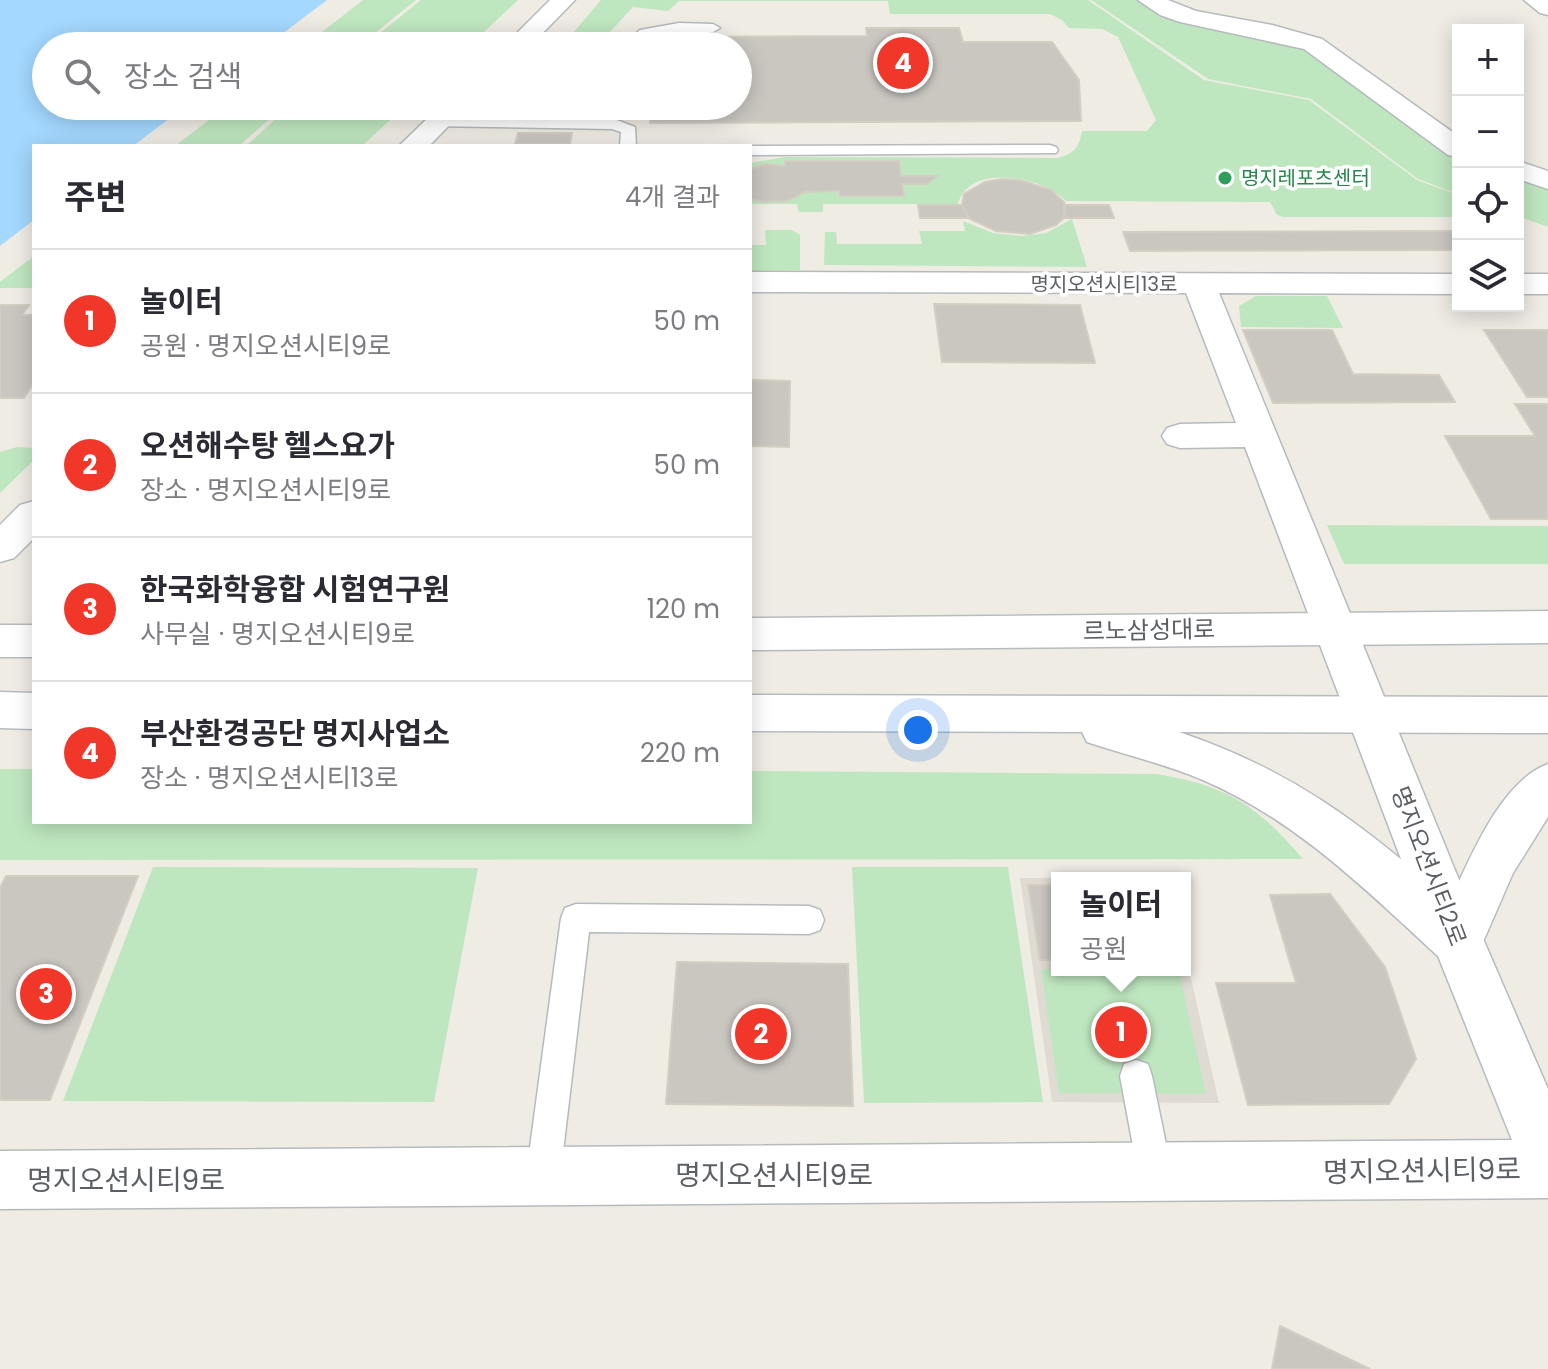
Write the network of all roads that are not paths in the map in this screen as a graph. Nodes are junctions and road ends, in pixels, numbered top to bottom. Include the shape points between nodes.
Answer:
1 (563, 0) edge
2 (1150, 0) edge
3 (1536, 0) edge
4 (1548, 8) edge
5 (713, 28) dead end
6 (530, 32) edge
7 (653, 32) edge
8 (441, 120) edge
9 (535, 120) edge
10 (607, 120) edge
11 (606, 124) junction
12 (415, 144) edge
13 (628, 144) edge
14 (1452, 145) edge
15 (752, 150) edge
16 (1050, 150) dead end
17 (1524, 172) edge
18 (1548, 180) edge
19 (752, 282) edge
20 (1199, 284) junction
21 (1452, 284) edge
22 (1524, 284) edge
23 (1548, 284) edge
24 (1258, 435) junction
25 (1180, 436) dead end
26 (32, 517) edge
27 (0, 548) edge
28 (1548, 627) edge
29 (1335, 628) junction
30 (752, 634) edge
31 (0, 641) edge
32 (32, 641) edge
33 (0, 710) edge
34 (32, 711) edge
35 (752, 713) edge
36 (1039, 714) junction
37 (1370, 715) junction
38 (1548, 715) edge
39 (1548, 784) edge
40 (809, 920) dead end
41 (1458, 941) junction
42 (1136, 1076) dead end
43 (1548, 1157) edge
44 (1548, 1169) edge
45 (1155, 1173) junction
46 (543, 1177) junction
47 (0, 1180) edge

1 - 6 street
2 - 14 street via 1181,15 1313,44
3 - 4 street
5 - 7 lane
8 - 12 street
9 - 11 lane
10 - 11 lane
11 - 13 lane via 629,130
15 - 16 lane
17 - 18 street
19 - 20 street, 명지오션시티13로
20 - 21 street, 명지오션시티13로
20 - 24 street, 명지오션시티2로
22 - 23 street
24 - 25 street
24 - 29 street, 명지오션시티2로
26 - 27 street
28 - 29 street, 르노삼성대로
29 - 30 street, 르노삼성대로
29 - 37 street, 명지오션시티2로
31 - 32 street
33 - 34 street
35 - 36 street
36 - 37 street
36 - 41 street via 1177,749 1242,775 1328,828
37 - 38 street
37 - 41 street, 명지오션시티2로
39 - 41 street via 1491,862
40 - 46 lane via 576,918
41 - 43 street, 명지오션시티2로
42 - 45 lane
44 - 45 street, 명지오션시티9로
45 - 46 street, 명지오션시티9로
46 - 47 street, 명지오션시티9로

